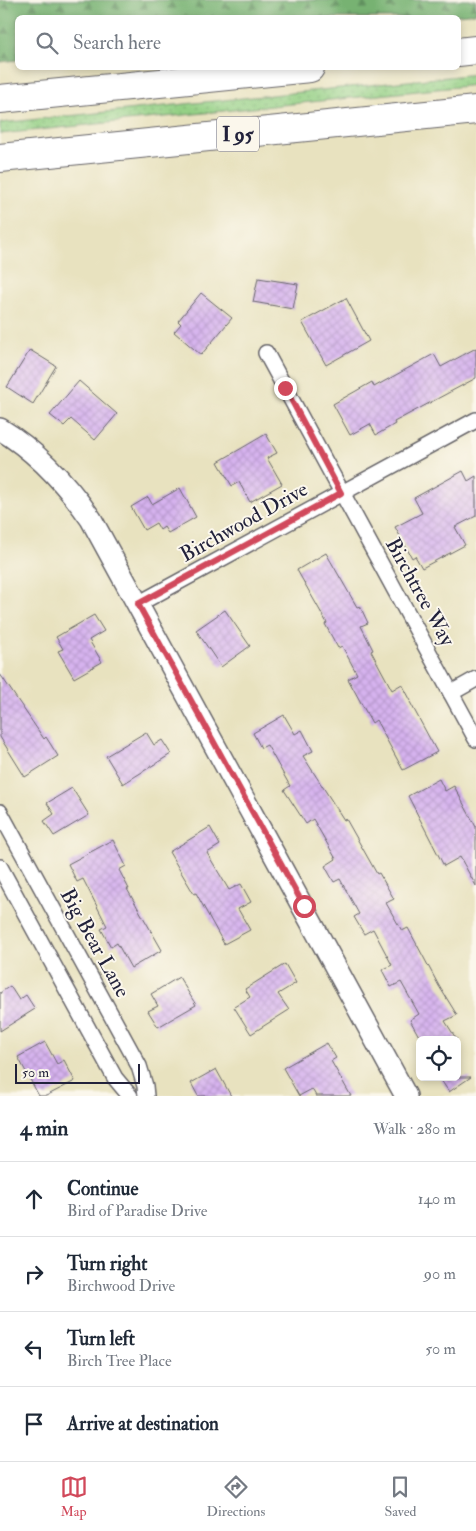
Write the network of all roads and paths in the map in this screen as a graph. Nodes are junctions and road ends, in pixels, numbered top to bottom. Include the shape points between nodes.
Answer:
1 (476, 50) edge
2 (461, 52) edge
3 (290, 70) edge
4 (0, 99) edge
5 (476, 110) edge
6 (0, 158) edge
7 (266, 353) dead end
8 (476, 420) edge
9 (0, 429) edge
10 (341, 493) junction
11 (138, 604) junction
12 (476, 679) edge
13 (451, 693) junction
14 (476, 739) edge
15 (0, 812) edge
16 (0, 867) edge
17 (130, 1096) edge
18 (146, 1096) edge
19 (406, 1096) edge

1 - 2 highway
3 - 4 highway
5 - 6 highway, I 95
7 - 10 street, Birchtree Way
8 - 10 street, Birchwood Drive
9 - 11 street via 43,461 70,491 96,526
10 - 11 street, Birchwood Drive
10 - 13 street, Birchtree Way
11 - 19 street
12 - 13 street
13 - 14 street, Birchtree Way
15 - 18 street, Big Bear Lane via 139,1066
16 - 17 street via 115,1078

